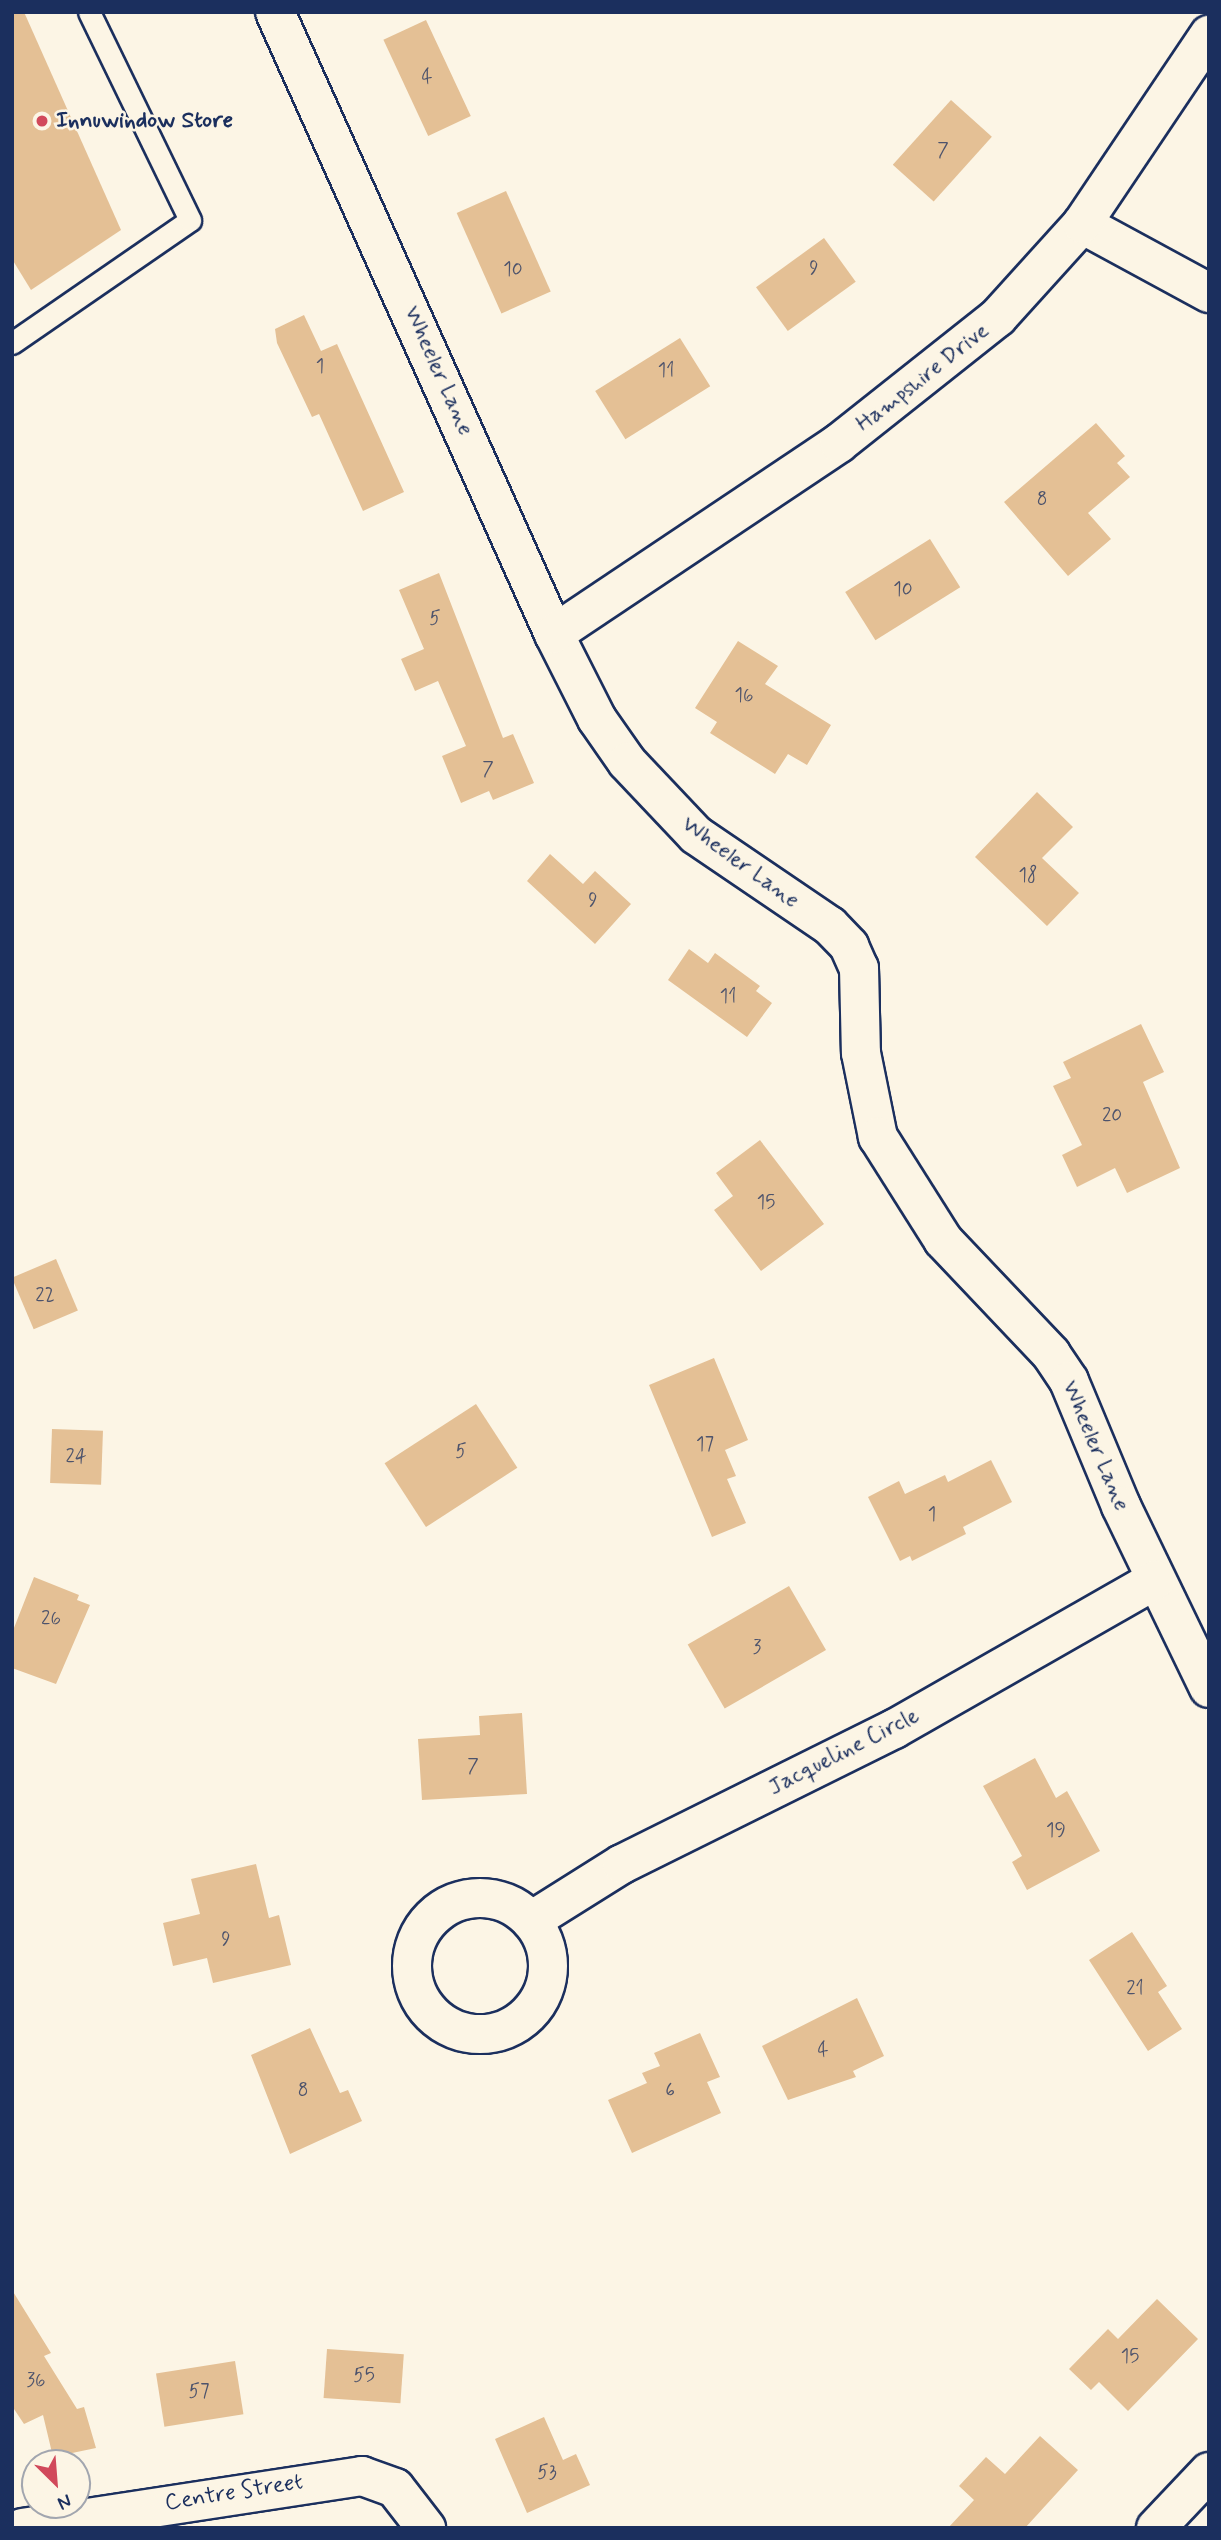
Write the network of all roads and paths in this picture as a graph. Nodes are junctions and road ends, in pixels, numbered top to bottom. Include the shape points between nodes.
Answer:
1 (89, 12) edge
2 (275, 12) edge
3 (1209, 35) edge
4 (1083, 224) junction
5 (1209, 293) edge
6 (12, 343) edge
7 (554, 635) junction
8 (1155, 1580) junction
9 (1209, 1688) edge
10 (531, 1921) dead end
11 (1209, 2472) edge
12 (22, 2528) edge
13 (426, 2528) edge
14 (1156, 2528) edge

1 - 6 lane via 190,220
2 - 7 street, Wheeler Lane
3 - 4 street, Hampshire Drive
4 - 5 street
4 - 7 street, Hampshire Drive via 998,317 897,401
7 - 8 street, Wheeler Lane via 597,719 664,804 726,858 830,926 849,946 859,968 861,1054 878,1137 943,1240 1051,1354 1069,1381
8 - 9 street, Wheeler Lane
8 - 10 street, Jacqueline Circle via 894,1729 622,1864
11 - 14 street
12 - 13 street, Centre Street via 362,2476 395,2488

